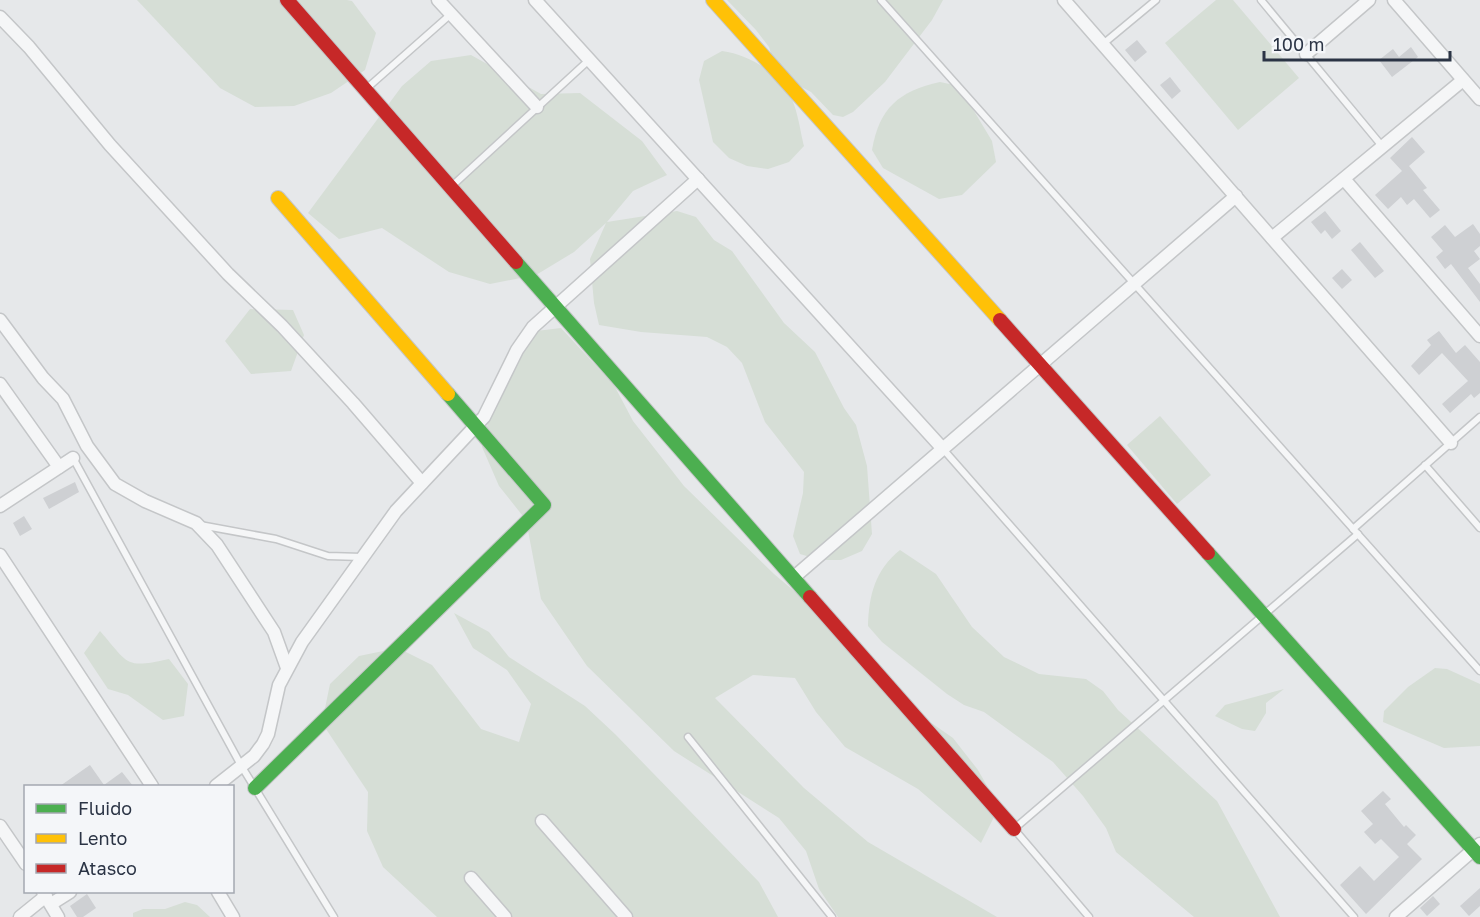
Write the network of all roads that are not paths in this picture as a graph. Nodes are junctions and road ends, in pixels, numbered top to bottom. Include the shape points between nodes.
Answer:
1 (286, 0) edge
2 (438, 0) edge
3 (535, 0) edge
4 (713, 0) edge
5 (881, 0) edge
6 (1064, 0) edge
7 (1155, 0) edge
8 (1261, 0) edge
9 (1369, 0) edge
10 (1394, 0) edge
11 (451, 14) junction
12 (0, 17) edge
13 (1103, 44) junction
14 (1306, 54) junction
15 (589, 60) junction
16 (1463, 80) junction
17 (366, 90) junction
18 (1480, 99) edge
19 (537, 108) junction
20 (1383, 147) junction
21 (1344, 178) junction
22 (698, 179) junction
23 (450, 187) junction
24 (1236, 196) junction
25 (278, 198) dead end
26 (1272, 238) junction
27 (1134, 284) junction
28 (554, 306) junction
29 (0, 320) edge
30 (1480, 336) edge
31 (1039, 366) junction
32 (0, 384) edge
33 (1480, 417) edge
34 (474, 427) junction
35 (1450, 443) junction
36 (943, 449) junction
37 (73, 458) joint
38 (1425, 465) junction
39 (59, 467) junction
40 (422, 483) junction
41 (0, 506) edge
42 (198, 524) junction
43 (1480, 528) edge
44 (1355, 531) junction
45 (0, 555) edge
46 (363, 557) junction
47 (793, 578) junction
48 (1263, 615) junction
49 (287, 668) junction
50 (1480, 671) edge
51 (1164, 700) junction
52 (688, 737) dead end
53 (242, 767) junction
54 (151, 785) edge
55 (217, 785) edge
56 (255, 788) junction
57 (543, 821) dead end
58 (0, 826) edge
59 (1014, 829) junction
60 (1478, 851) edge
61 (24, 861) edge
62 (471, 878) dead end
63 (62, 893) edge
64 (219, 893) edge
65 (47, 897) edge
66 (20, 917) edge
67 (58, 917) edge
68 (233, 917) edge
69 (334, 917) edge
70 (505, 917) edge
71 (626, 917) edge
72 (832, 917) edge
73 (1089, 917) edge
74 (1354, 917) edge
75 (1396, 917) edge

1 - 17 street
2 - 11 street
3 - 15 street
4 - 31 street
5 - 27 lane
6 - 13 street
7 - 13 lane
8 - 14 lane
9 - 14 street
10 - 16 street
11 - 17 lane
11 - 19 street
12 - 40 street via 110,145 228,274 282,326
13 - 24 street
14 - 20 lane
15 - 19 lane
15 - 22 street
16 - 18 street
16 - 20 street
17 - 23 street
19 - 23 lane
20 - 21 street
21 - 26 street
21 - 30 street
22 - 28 street
22 - 36 street
23 - 28 street
24 - 26 street
24 - 27 street
25 - 34 street
26 - 35 street
27 - 31 street
27 - 44 lane
28 - 34 street via 523,340 484,417
28 - 47 street
29 - 42 street via 63,399 87,446 115,484
31 - 36 street
31 - 48 street
32 - 39 street
33 - 35 lane
34 - 40 street
34 - 56 street via 544,505
35 - 38 lane
36 - 47 street
36 - 51 lane
37 - 39 street
37 - 53 lane
38 - 43 lane
38 - 44 lane
39 - 41 street
40 - 46 street
42 - 46 lane via 276,539 328,556
42 - 49 street via 218,545 274,632
44 - 48 lane
44 - 50 lane
45 - 54 street
46 - 49 street
47 - 59 street
48 - 51 lane
48 - 60 street
49 - 53 street via 268,734
51 - 59 lane
51 - 74 lane
52 - 72 lane
53 - 55 street
53 - 56 lane
56 - 69 lane
57 - 71 street
58 - 61 street
59 - 73 lane
60 - 75 street
62 - 70 street
63 - 65 street
64 - 68 street
65 - 66 street
65 - 67 street

